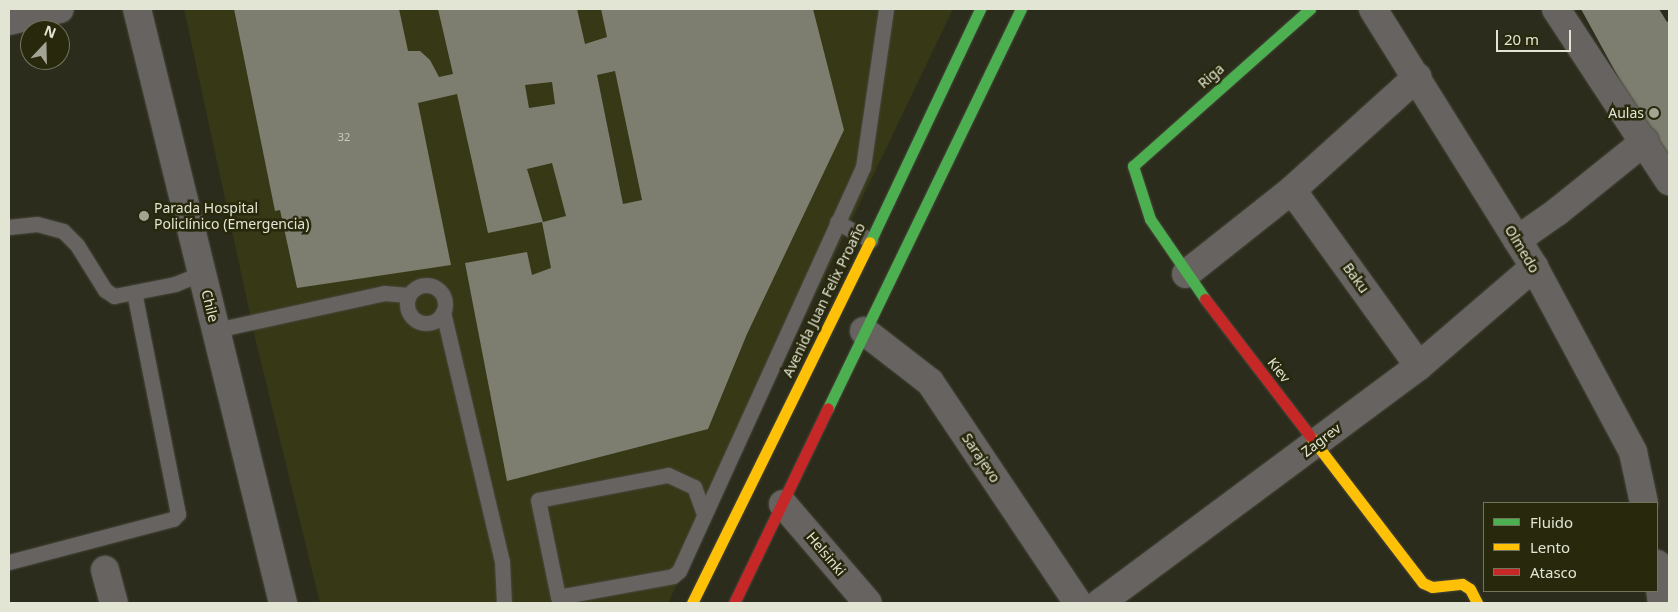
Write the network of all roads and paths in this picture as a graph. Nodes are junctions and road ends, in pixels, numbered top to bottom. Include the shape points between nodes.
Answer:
1 (60, 9) edge
2 (137, 9) edge
3 (886, 9) edge
4 (980, 9) edge
5 (1021, 9) edge
6 (1310, 9) edge
7 (1373, 9) edge
8 (1556, 9) edge
9 (9, 21) edge
10 (1417, 77) junction
11 (1645, 141) junction
12 (1133, 166) joint
13 (1669, 181) edge
14 (1292, 190) junction
15 (838, 222) junction
16 (9, 227) edge
17 (870, 240) junction
18 (1516, 240) junction
19 (1534, 267) junction
20 (202, 273) junction
21 (1186, 274) junction
22 (134, 292) junction
23 (408, 294) junction
24 (443, 312) junction
25 (216, 330) junction
26 (864, 331) junction
27 (1419, 366) junction
28 (1317, 444) junction
29 (1644, 502) edge
30 (784, 504) junction
31 (704, 514) junction
32 (9, 562) edge
33 (105, 570) dead end
34 (114, 603) edge
35 (283, 603) edge
36 (504, 603) edge
37 (692, 603) edge
38 (734, 603) edge
39 (868, 603) edge
40 (1078, 603) edge
41 (1100, 603) edge
42 (1477, 603) edge

1 - 9 street
2 - 20 street, Chile
3 - 15 lane via 863,167
4 - 17 street, Avenida Juan Felix Proaño
5 - 26 street
6 - 12 street, Riga
7 - 10 street, Olmedo
8 - 11 street
10 - 14 street
10 - 18 street, Olmedo
11 - 13 street
11 - 18 street via 1557,212
12 - 21 street, Kiev via 1150,219
14 - 21 street
14 - 27 street, Baku
15 - 17 lane
15 - 31 lane
16 - 22 lane via 37,224 63,231 77,245 105,290 114,296
17 - 37 street, Avenida Juan Felix Proaño
18 - 19 street, Olmedo
19 - 27 street, Zagrev
19 - 29 street, Olmedo via 1632,452
20 - 22 lane via 175,284
20 - 25 street, Chile
21 - 28 street, Kiev
22 - 32 lane via 178,514 173,519
23 - 24 lane via 417,286 435,286 443,295
23 - 24 lane via 408,312 417,321 429,323
23 - 25 lane via 384,293
24 - 36 lane via 502,562
25 - 35 street, Chile
26 - 30 street
26 - 40 street, Sarajevo via 930,382
27 - 28 street, Zagrev
28 - 41 street, Zagrev
28 - 42 street, Kiev via 1423,582 1432,587 1462,584 1470,589
30 - 38 street
30 - 39 street, Helsinki
31 - 31 lane via 679,571 673,576 558,597 538,500 668,475 694,487
33 - 34 street

